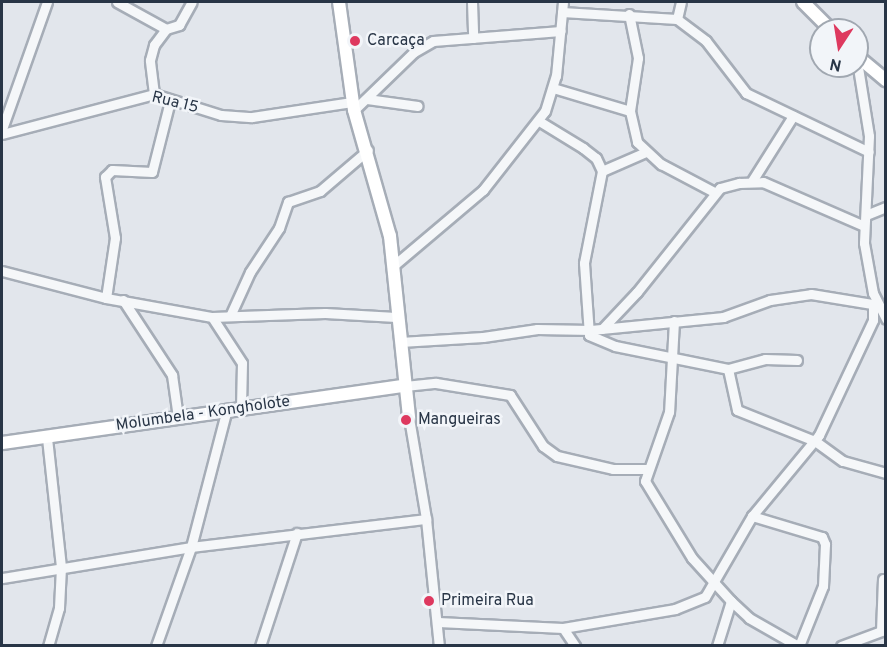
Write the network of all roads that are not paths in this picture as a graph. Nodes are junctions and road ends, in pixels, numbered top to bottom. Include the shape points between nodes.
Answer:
1 (47, 2) edge
2 (117, 2) edge
3 (192, 2) edge
4 (339, 2) edge
5 (472, 2) edge
6 (681, 2) edge
7 (803, 2) edge
8 (563, 7) edge
9 (629, 14) junction
10 (819, 18) edge
11 (677, 19) junction
12 (166, 29) junction
13 (561, 31) junction
14 (473, 38) junction
15 (869, 67) edge
16 (860, 78) edge
17 (885, 80) edge
18 (553, 88) junction
19 (154, 94) junction
20 (366, 99) junction
21 (2, 100) edge
22 (13, 100) junction
23 (170, 101) junction
24 (353, 106) junction
25 (418, 106) dead end
26 (630, 111) junction
27 (793, 116) junction
28 (539, 121) junction
29 (2, 132) edge
30 (368, 150) junction
31 (646, 152) junction
32 (869, 152) junction
33 (602, 171) junction
34 (752, 181) junction
35 (714, 192) junction
36 (885, 207) edge
37 (866, 215) junction
38 (864, 225) junction
39 (393, 266) junction
40 (2, 271) edge
41 (106, 298) junction
42 (123, 300) junction
43 (876, 304) junction
44 (230, 316) junction
45 (212, 317) junction
46 (396, 317) junction
47 (885, 319) edge
48 (674, 321) junction
49 (586, 329) junction
50 (602, 329) junction
51 (399, 342) junction
52 (673, 358) junction
53 (797, 360) dead end
54 (728, 369) junction
55 (405, 386) junction
56 (241, 408) junction
57 (227, 409) junction
58 (178, 417) junction
59 (409, 418) joint
60 (48, 438) junction
61 (815, 441) junction
62 (2, 443) edge
63 (646, 469) junction
64 (885, 473) edge
65 (753, 516) junction
66 (426, 519) junction
67 (297, 533) junction
68 (191, 547) junction
69 (62, 567) junction
70 (2, 578) edge
71 (883, 579) dead end
72 (716, 581) junction
73 (731, 601) junction
74 (438, 622) junction
75 (563, 628) junction
76 (883, 630) edge
77 (48, 645) edge
78 (156, 645) edge
79 (260, 645) edge
80 (439, 645) edge
81 (575, 645) edge
82 (717, 645) edge
83 (798, 645) edge
84 (841, 645) edge

1 - 22 street
2 - 12 street
3 - 12 street via 179,26
4 - 24 street
5 - 14 street
6 - 11 street
7 - 10 street
8 - 9 street
8 - 13 street
9 - 11 street
9 - 26 street via 638,58
11 - 27 street via 706,41 741,89
12 - 19 street via 154,45 150,60
13 - 14 street
13 - 18 street
14 - 20 street via 440,39 426,45
15 - 17 street
16 - 32 street
18 - 26 street
18 - 28 street
19 - 23 street, Rua 15
19 - 29 street, Rua 15
20 - 24 street
20 - 25 street
21 - 22 street
22 - 29 street
23 - 24 street, Rua 15 via 220,115 252,117
23 - 41 street via 152,172 112,171 105,177 115,238
24 - 30 street
26 - 31 street via 632,131
27 - 32 street
27 - 34 street
28 - 33 street via 583,148 596,159
28 - 39 street via 483,190
30 - 39 street
30 - 44 street via 320,191 288,202 279,228 250,272
31 - 33 street
31 - 35 street
32 - 37 street
33 - 49 street via 584,263
34 - 35 street
34 - 38 street via 790,191 828,213
35 - 50 street via 637,292
36 - 37 street
37 - 38 street
38 - 43 street via 867,273
39 - 46 street
40 - 41 street
41 - 42 street
42 - 45 street
42 - 58 street via 172,375
43 - 47 street
43 - 48 street via 811,294 770,300 723,317
43 - 61 street via 873,320
44 - 45 street
44 - 46 street via 325,313
45 - 56 street via 242,363
46 - 51 street
48 - 50 street
48 - 52 street
49 - 50 street
49 - 51 street
49 - 52 street via 597,340
51 - 55 street
52 - 54 street
52 - 63 street via 669,412
53 - 54 street via 765,359
54 - 61 street via 737,410
55 - 56 street, Molumbela - Kongholote
55 - 59 street
55 - 63 street via 436,382 510,395 543,446 557,456 613,469
56 - 57 street, Molumbela - Kongholote
57 - 58 street, Molumbela - Kongholote
57 - 68 street
58 - 60 street, Molumbela - Kongholote
59 - 66 street
60 - 62 street, Molumbela - Kongholote
60 - 69 street
61 - 64 street via 843,461
61 - 65 street
63 - 72 street via 645,481 653,499 692,558
65 - 72 street
65 - 83 street via 814,534 825,544 823,586
66 - 67 street
66 - 74 street
67 - 68 street
67 - 79 street
68 - 69 street
68 - 78 street
69 - 70 street
69 - 77 street via 59,608
71 - 76 street
72 - 73 street
72 - 75 street via 705,597 686,605
73 - 82 street
73 - 83 street via 749,618
74 - 75 street
74 - 80 street
75 - 81 street
76 - 84 street

